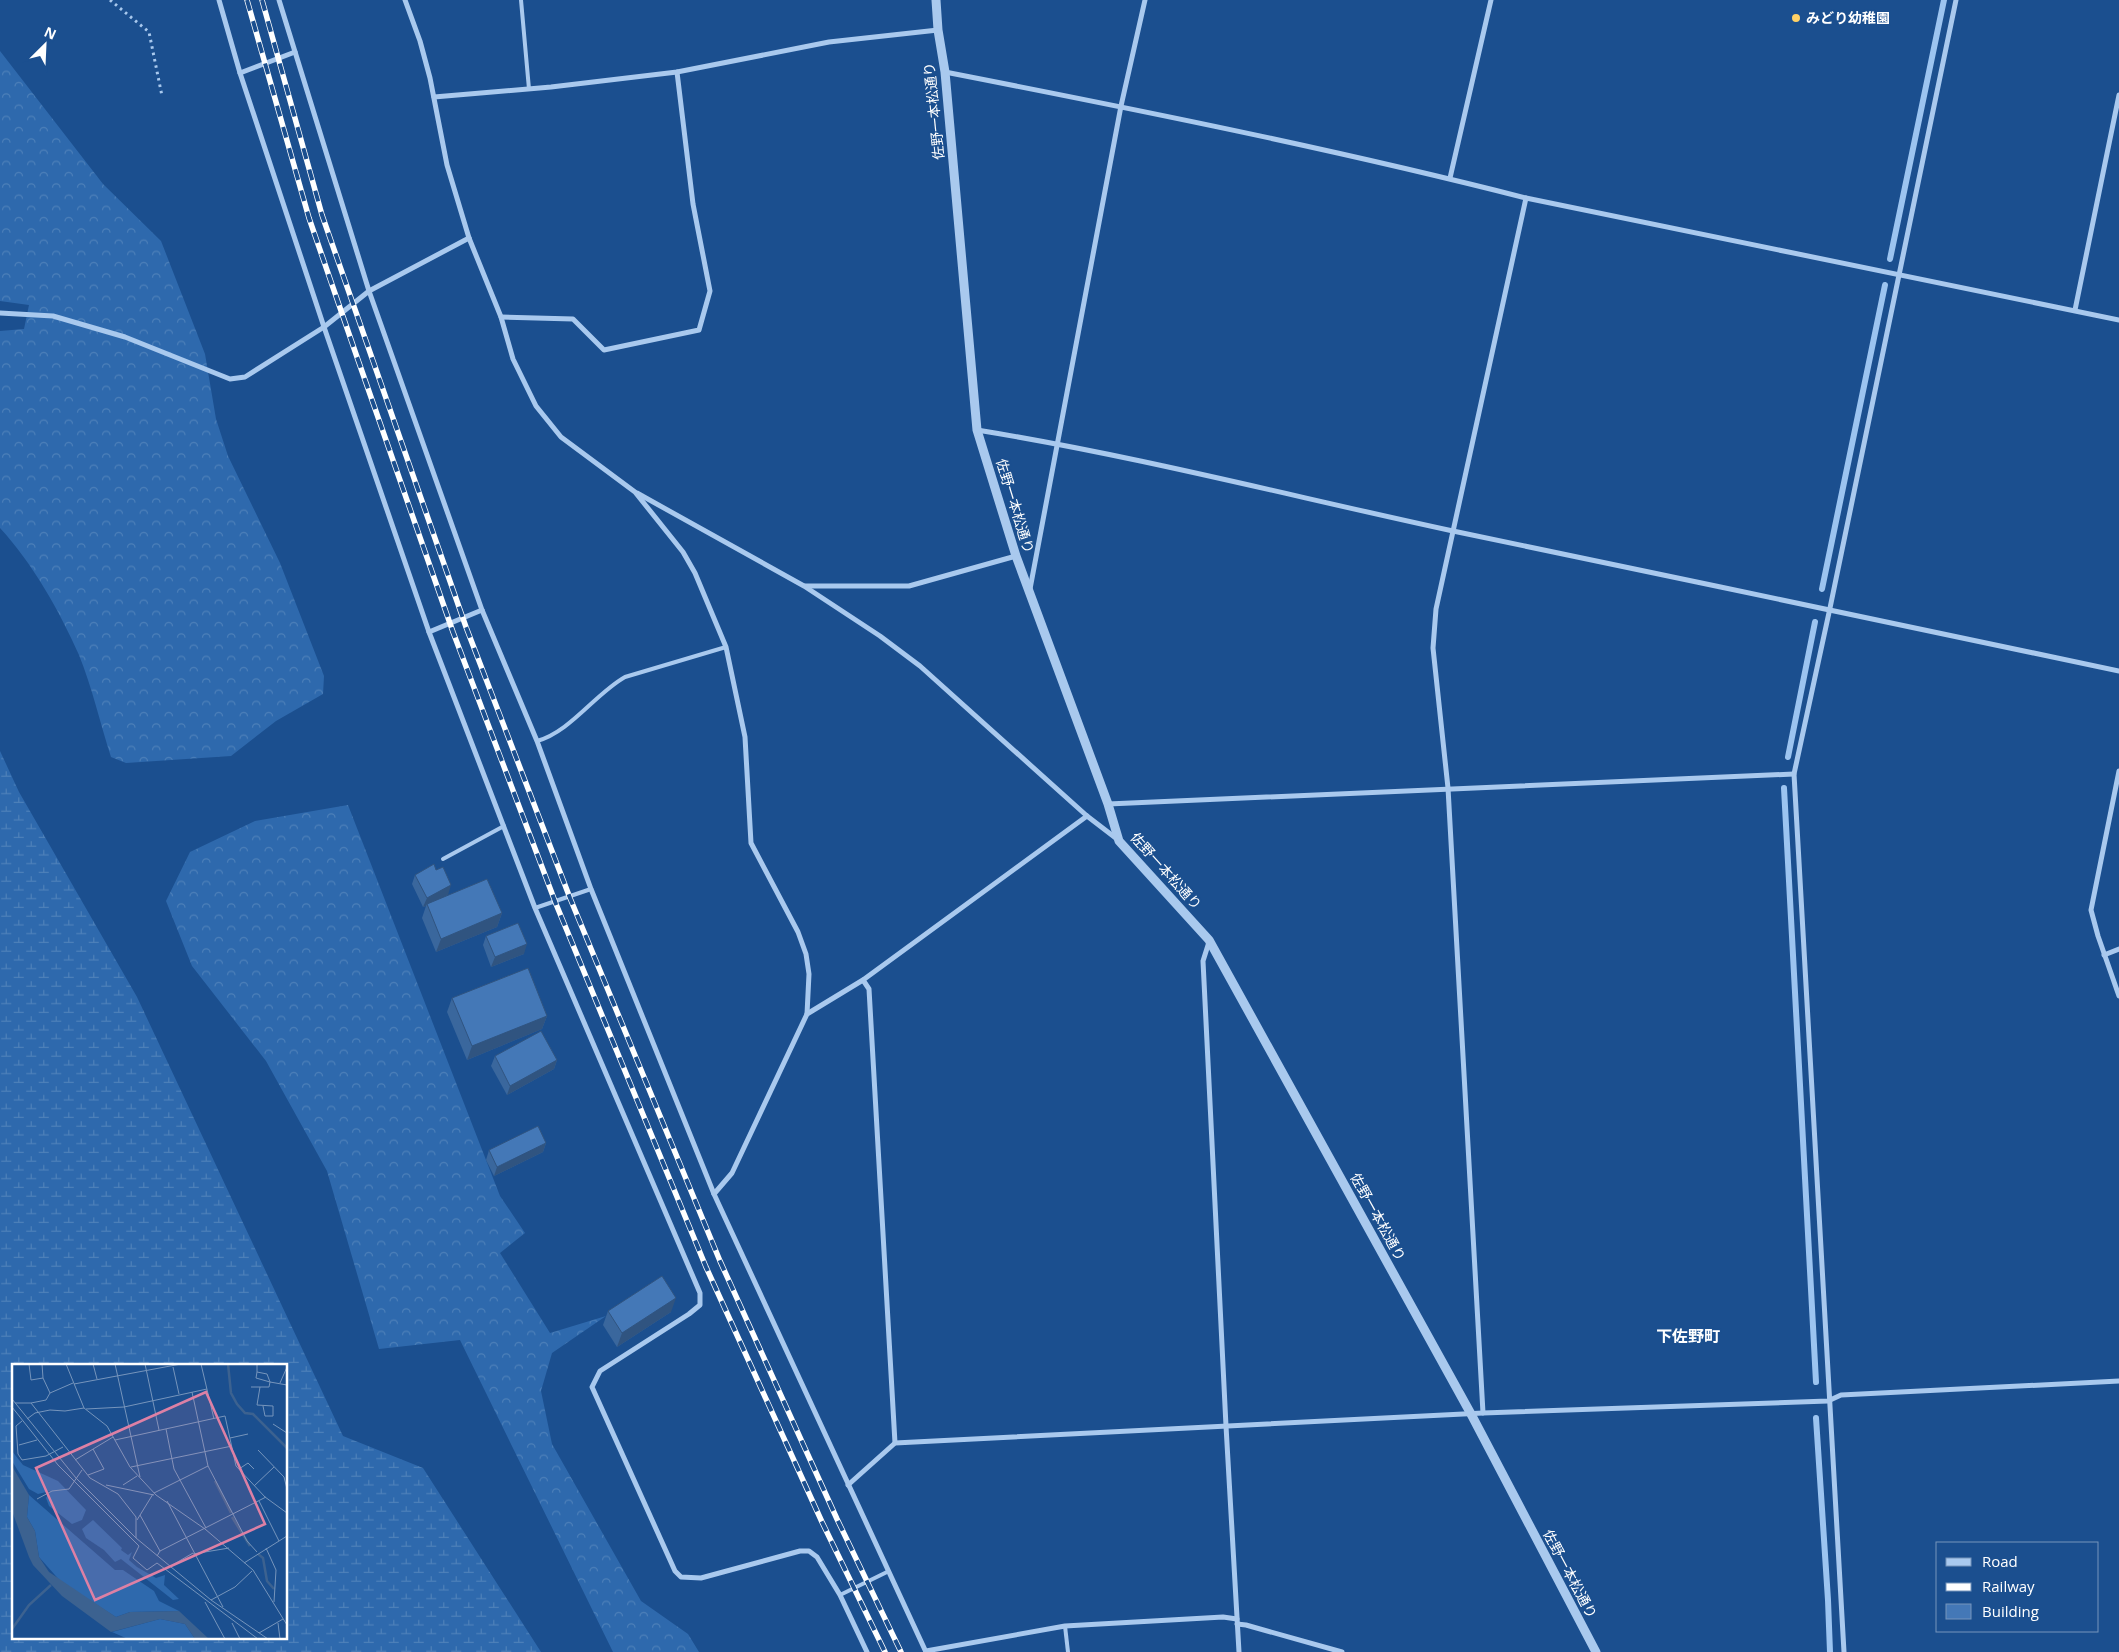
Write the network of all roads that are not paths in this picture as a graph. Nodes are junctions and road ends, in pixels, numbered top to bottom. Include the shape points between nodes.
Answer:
1 (219, 0) edge
2 (279, 0) edge
3 (405, 0) edge
4 (521, 0) edge
5 (936, 0) edge
6 (1145, 0) edge
7 (1491, 0) edge
8 (1956, 0) edge
9 (938, 30) junction
10 (295, 52) junction
11 (677, 72) junction
12 (945, 72) junction
13 (240, 73) junction
14 (529, 89) junction
15 (2119, 95) edge
16 (434, 97) junction
17 (1121, 106) junction
18 (1450, 178) junction
19 (1526, 198) junction
20 (469, 238) junction
21 (1899, 273) junction
22 (369, 291) junction
23 (2076, 310) junction
24 (0, 313) edge
25 (501, 317) junction
26 (2119, 320) edge
27 (324, 328) junction
28 (977, 430) junction
29 (1056, 443) junction
30 (635, 492) junction
31 (1453, 530) junction
32 (1016, 556) junction
33 (804, 586) junction
34 (1029, 592) junction
35 (1830, 608) junction
36 (482, 610) junction
37 (429, 632) junction
38 (726, 647) junction
39 (2119, 671) edge
40 (537, 741) junction
41 (2119, 771) edge
42 (1794, 774) junction
43 (1448, 788) junction
44 (1108, 804) junction
45 (1087, 816) junction
46 (504, 826) junction
47 (1118, 841) junction
48 (443, 859) dead end
49 (591, 889) junction
50 (535, 908) junction
51 (1209, 940) junction
52 (2119, 950) edge
53 (2104, 954) junction
54 (863, 980) junction
55 (2119, 996) edge
56 (807, 1014) junction
57 (714, 1194) junction
58 (2119, 1381) edge
59 (1828, 1401) junction
60 (1482, 1413) junction
61 (1471, 1414) junction
62 (1226, 1426) junction
63 (895, 1443) junction
64 (848, 1485) junction
65 (887, 1572) junction
66 (840, 1595) junction
67 (1237, 1622) junction
68 (1066, 1626) junction
69 (926, 1651) edge
70 (868, 1652) edge
71 (1068, 1652) edge
72 (1239, 1652) edge
73 (1342, 1652) edge
74 (1596, 1652) edge
75 (1844, 1652) edge

1 - 13 street
2 - 10 street
3 - 16 street via 420,40
4 - 14 lane
5 - 9 street, 佐野一本松通り
6 - 17 street
7 - 18 street
8 - 21 street
9 - 11 street via 829,42
9 - 12 street, 佐野一本松通り
10 - 13 street
10 - 22 street
11 - 14 street
11 - 25 street via 693,204 710,291 699,330 604,350 574,319
12 - 17 street
12 - 28 street, 佐野一本松通り
13 - 27 street
14 - 16 street
15 - 23 street
16 - 20 street via 447,165
17 - 18 street
17 - 29 street
18 - 19 street
19 - 21 street
19 - 31 street
20 - 22 street
20 - 25 street
21 - 23 street
21 - 35 street
22 - 27 street
22 - 36 street
23 - 26 street
24 - 27 street via 53,316 125,337 230,379 244,377
25 - 30 street via 513,359 536,406 561,437
27 - 37 street
28 - 29 street
28 - 32 street, 佐野一本松通り
29 - 31 street
29 - 34 street
30 - 33 street
30 - 38 street via 683,552
31 - 35 street
31 - 43 street via 1436,609 1433,648
32 - 33 street via 910,586
32 - 34 street, 佐野一本松通り
33 - 45 street via 920,666
34 - 44 street, 佐野一本松通り
35 - 39 street
35 - 42 street
36 - 37 street
36 - 40 street
37 - 46 street
38 - 40 lane via 625,677 554,734
38 - 56 street via 745,737 751,843 798,932 806,954 809,974
40 - 49 street
41 - 53 street via 2091,910
42 - 43 street
42 - 59 street
43 - 44 street
43 - 60 street
44 - 47 street, 佐野一本松通り
45 - 47 street
45 - 54 street
46 - 48 lane
46 - 50 street
47 - 51 street, 佐野一本松通り
49 - 50 lane
49 - 57 street
50 - 66 street via 700,1293 700,1305 600,1371 592,1387 675,1571 681,1577 701,1578 809,1551 817,1557
51 - 61 street, 佐野一本松通り
51 - 62 street via 1203,961
52 - 53 street
53 - 55 street
54 - 56 street
54 - 63 street via 869,989
56 - 57 street via 732,1173
57 - 64 street
58 - 59 street via 1841,1395
59 - 60 street
59 - 75 street
60 - 61 street
61 - 62 street
61 - 74 street, 佐野一本松通り
62 - 63 street
62 - 67 street
63 - 64 street
64 - 65 street
65 - 66 lane
65 - 69 street
66 - 70 street
67 - 68 street via 1223,1617
67 - 72 street
67 - 73 street
68 - 69 street
68 - 71 lane

